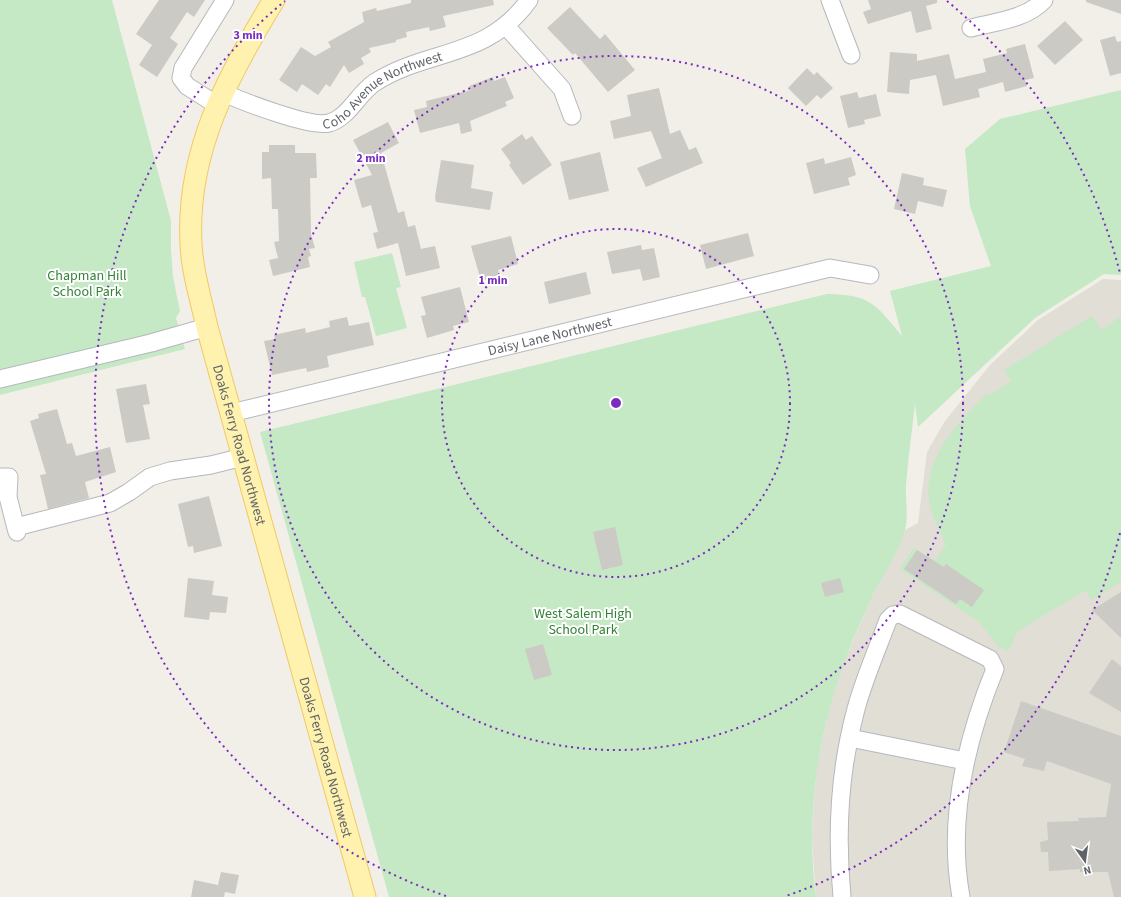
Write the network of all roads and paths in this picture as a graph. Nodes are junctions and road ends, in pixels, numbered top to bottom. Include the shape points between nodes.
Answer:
1 (225, 0) edge
2 (274, 0) edge
3 (529, 0) edge
4 (830, 0) edge
5 (1044, 0) edge
6 (506, 26) junction
7 (971, 28) dead end
8 (851, 55) dead end
9 (220, 99) junction
10 (572, 116) dead end
11 (870, 275) dead end
12 (207, 327) junction
13 (0, 379) edge
14 (231, 413) junction
15 (243, 457) junction
16 (5, 477) edge
17 (850, 738) junction
18 (965, 761) junction
19 (365, 897) edge
20 (842, 897) edge
21 (962, 897) edge

1 - 9 street, Coho Avenue Northwest via 183,68 181,78 187,86
2 - 9 main road, Doaks Ferry Road Northwest
3 - 6 street, Coho Avenue Northwest
4 - 8 street
5 - 7 street via 1013,17
6 - 9 street, Coho Avenue Northwest via 465,49 422,62 374,83 340,117 329,123 314,123
6 - 10 street via 562,89
9 - 12 main road, Doaks Ferry Road Northwest via 204,137 196,165 192,205 191,243 194,273
11 - 14 street, Daisy Lane Northwest via 830,268
12 - 13 street via 152,343
12 - 14 main road, Doaks Ferry Road Northwest
14 - 15 main road, Doaks Ferry Road Northwest
15 - 16 street via 150,477 110,503 16,530
15 - 19 main road, Doaks Ferry Road Northwest
17 - 18 street
17 - 18 street via 856,709 888,620 893,615 900,614 990,659 995,669 980,705
17 - 20 street via 841,787 839,839
18 - 21 street via 958,811

